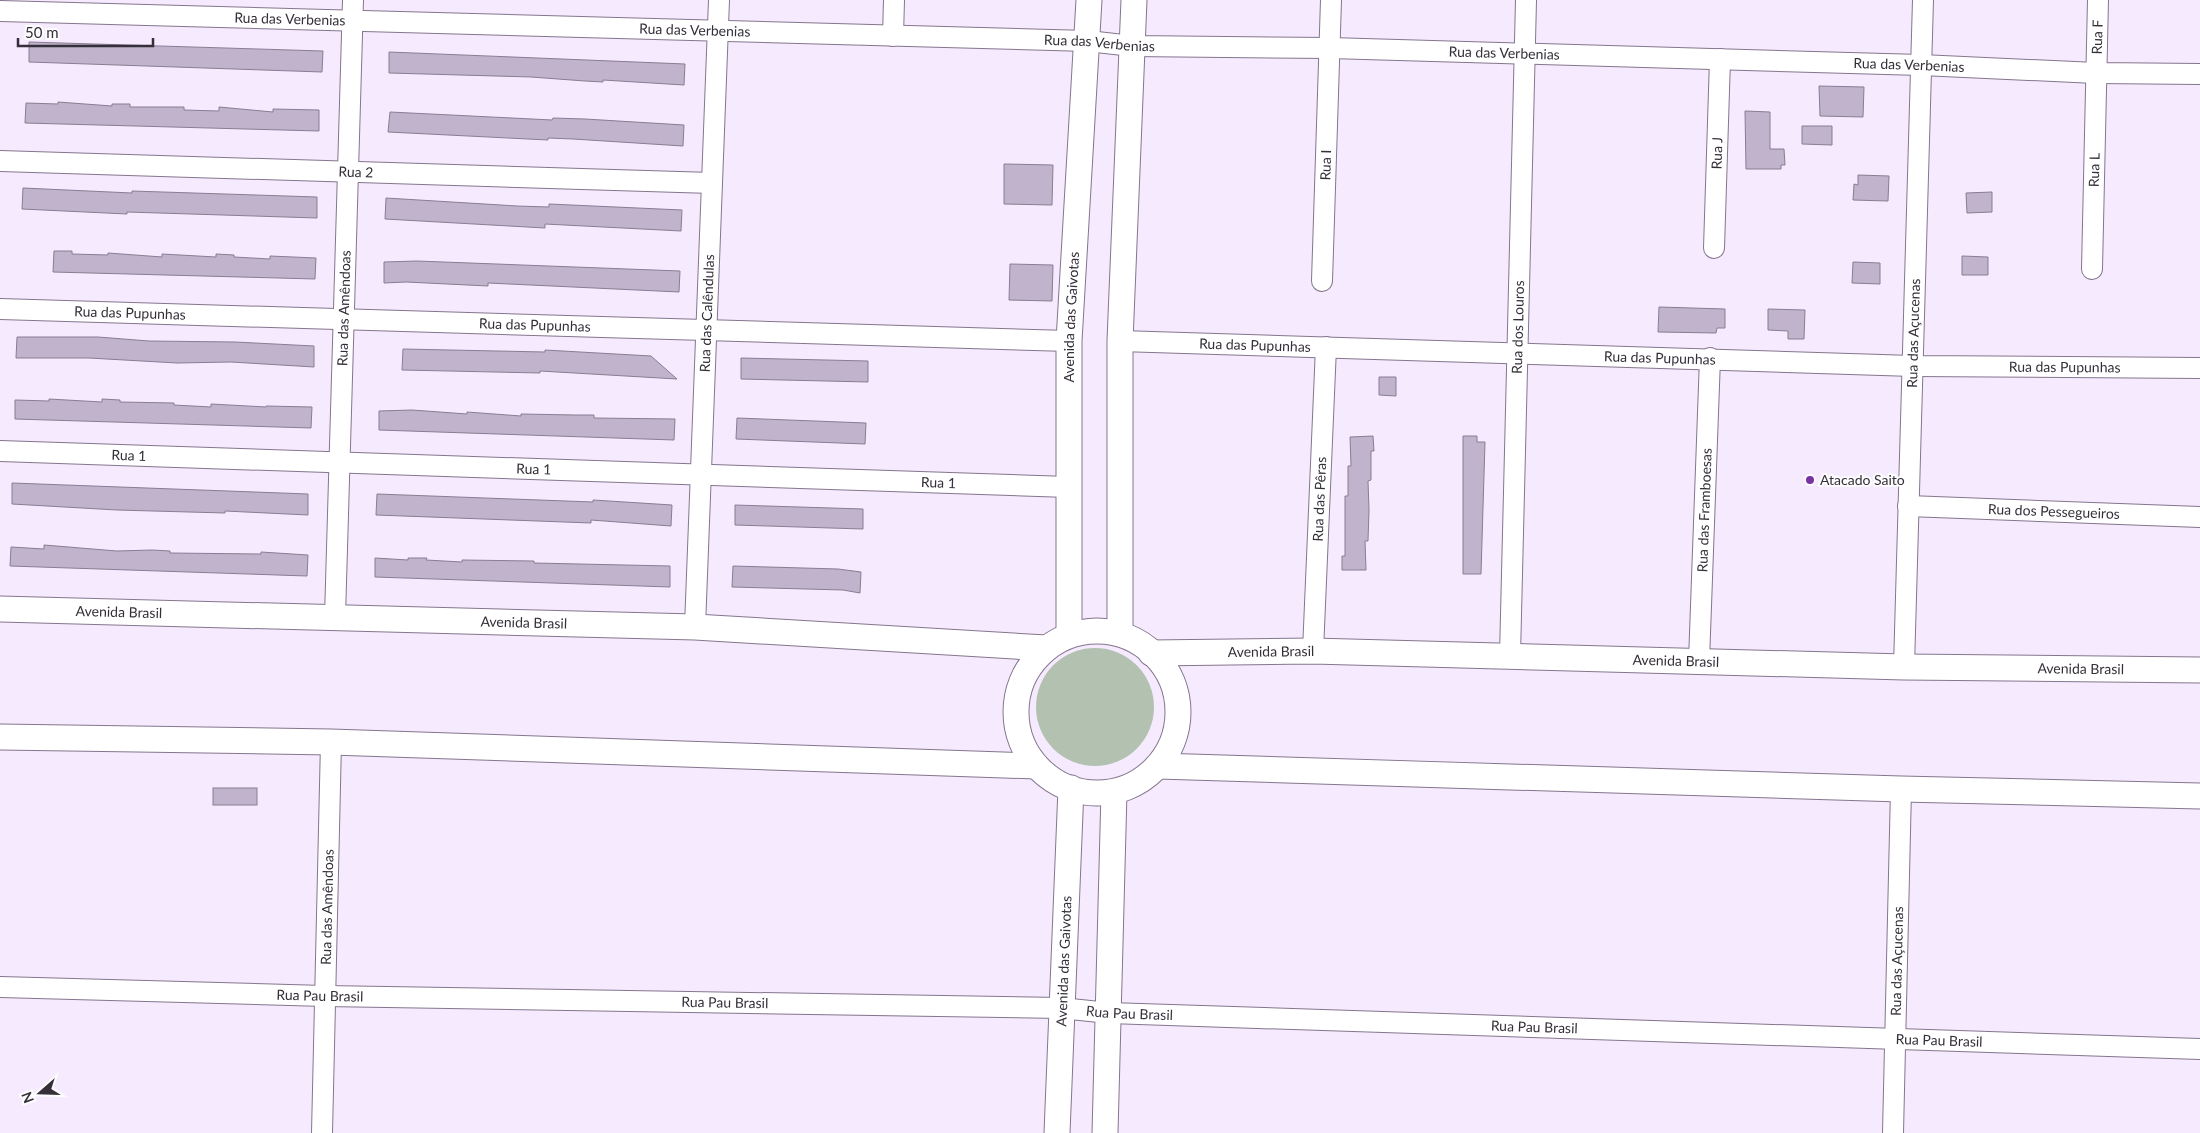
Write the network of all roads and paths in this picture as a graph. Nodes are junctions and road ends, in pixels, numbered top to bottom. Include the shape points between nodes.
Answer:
1 (353, 0) edge
2 (719, 0) edge
3 (894, 0) edge
4 (1089, 0) edge
5 (1134, 0) edge
6 (1331, 0) edge
7 (1526, 0) edge
8 (1923, 0) edge
9 (2098, 0) edge
10 (0, 11) edge
11 (352, 21) junction
12 (718, 31) junction
13 (893, 36) junction
14 (1088, 41) junction
15 (1132, 46) junction
16 (1330, 48) junction
17 (1526, 54) junction
18 (1720, 59) junction
19 (1921, 65) junction
20 (2096, 73) junction
21 (2200, 74) edge
22 (0, 161) edge
23 (348, 172) junction
24 (712, 183) junction
25 (1714, 248) dead end
26 (2092, 269) dead end
27 (1322, 281) dead end
28 (0, 309) edge
29 (343, 319) junction
30 (707, 330) junction
31 (1120, 340) junction
32 (1070, 341) junction
33 (1326, 347) junction
34 (1518, 352) junction
35 (1710, 358) junction
36 (1912, 366) junction
37 (2200, 368) edge
38 (0, 451) edge
39 (339, 462) junction
40 (701, 474) junction
41 (1068, 487) junction
42 (1908, 506) junction
43 (2200, 517) edge
44 (0, 609) edge
45 (334, 617) junction
46 (695, 627) junction
47 (1120, 634) junction
48 (1069, 636) junction
49 (1046, 648) junction
50 (1313, 651) junction
51 (1151, 653) junction
52 (1510, 656) junction
53 (1699, 661) junction
54 (1904, 667) junction
55 (2200, 670) edge
56 (0, 737) edge
57 (331, 742) junction
58 (1036, 766) junction
59 (1158, 766) junction
60 (1071, 788) junction
61 (1901, 789) junction
62 (1114, 792) junction
63 (2200, 796) edge
64 (0, 987) edge
65 (325, 996) junction
66 (1061, 1008) junction
67 (1108, 1013) junction
68 (1895, 1039) junction
69 (2200, 1048) edge
70 (322, 1133) edge
71 (1057, 1133) edge
72 (1105, 1133) edge
73 (1893, 1133) edge

1 - 11 street, Rua das Amêndoas
2 - 12 street, Rua das Calêndulas
3 - 13 street
4 - 14 street, Avenida das Gaivotas
5 - 15 street
6 - 16 street, Rua I
7 - 17 street, Rua dos Louros
8 - 19 street, Rua das Açucenas
9 - 20 street, Rua F
10 - 11 street, Rua das Verbenias
11 - 12 street, Rua das Verbenias
11 - 23 street, Rua das Amêndoas
12 - 13 street, Rua das Verbenias
12 - 24 street, Rua das Calêndulas
13 - 14 street, Rua das Verbenias
14 - 15 street, Rua das Verbenias
14 - 32 street, Avenida das Gaivotas
15 - 16 street, Rua das Verbenias
15 - 31 street
16 - 17 street, Rua das Verbenias
16 - 27 street, Rua I
17 - 18 street, Rua das Verbenias
17 - 34 street, Rua dos Louros
18 - 19 street, Rua das Verbenias
18 - 25 street, Rua J
19 - 20 street, Rua das Verbenias
19 - 36 street, Rua das Açucenas
20 - 21 street, Rua das Verbenias
20 - 26 street, Rua L
22 - 23 street, Rua 2
23 - 24 street, Rua 2
23 - 29 street, Rua das Amêndoas
24 - 30 street, Rua das Calêndulas
28 - 29 street, Rua das Pupunhas
29 - 30 street, Rua das Pupunhas
29 - 39 street, Rua das Amêndoas
30 - 32 street, Rua das Pupunhas
30 - 40 street, Rua das Calêndulas
31 - 33 street, Rua das Pupunhas
31 - 47 street
32 - 41 street, Avenida das Gaivotas
33 - 34 street, Rua das Pupunhas
33 - 50 street, Rua das Pêras
34 - 35 street, Rua das Pupunhas
34 - 52 street, Rua dos Louros
35 - 36 street, Rua das Pupunhas
35 - 53 street, Rua das Framboesas
36 - 37 street, Rua das Pupunhas
36 - 42 street, Rua das Açucenas
38 - 39 street, Rua 1
39 - 40 street, Rua 1
39 - 45 street, Rua das Amêndoas
40 - 41 street, Rua 1
40 - 46 street, Rua das Calêndulas
41 - 48 street, Avenida das Gaivotas
42 - 43 street, Rua dos Pessegueiros
42 - 54 street, Rua das Açucenas
44 - 45 street, Avenida Brasil
45 - 46 street, Avenida Brasil
46 - 49 street, Avenida Brasil
47 - 48 street via 1095,630
47 - 51 street via 1144,645
48 - 49 street
49 - 58 street via 1029,668 1018,692 1016,718 1022,743
50 - 51 street, Avenida Brasil
50 - 52 street, Avenida Brasil
51 - 59 street via 1163,664 1175,689 1178,716 1172,743
52 - 53 street, Avenida Brasil
53 - 54 street, Avenida Brasil
54 - 55 street, Avenida Brasil
56 - 57 street
57 - 58 street
57 - 65 street, Rua das Amêndoas
58 - 60 street via 1058,783
59 - 61 street
59 - 62 street via 1136,783
60 - 62 street via 1083,792
60 - 66 street, Avenida das Gaivotas
61 - 63 street
61 - 68 street, Rua das Açucenas
62 - 67 street
64 - 65 street, Rua Pau Brasil
65 - 66 street, Rua Pau Brasil
65 - 70 street, Rua das Amêndoas
66 - 67 street, Rua Pau Brasil
66 - 71 street, Avenida das Gaivotas
67 - 68 street, Rua Pau Brasil
67 - 72 street
68 - 69 street, Rua Pau Brasil
68 - 73 street, Rua das Açucenas

